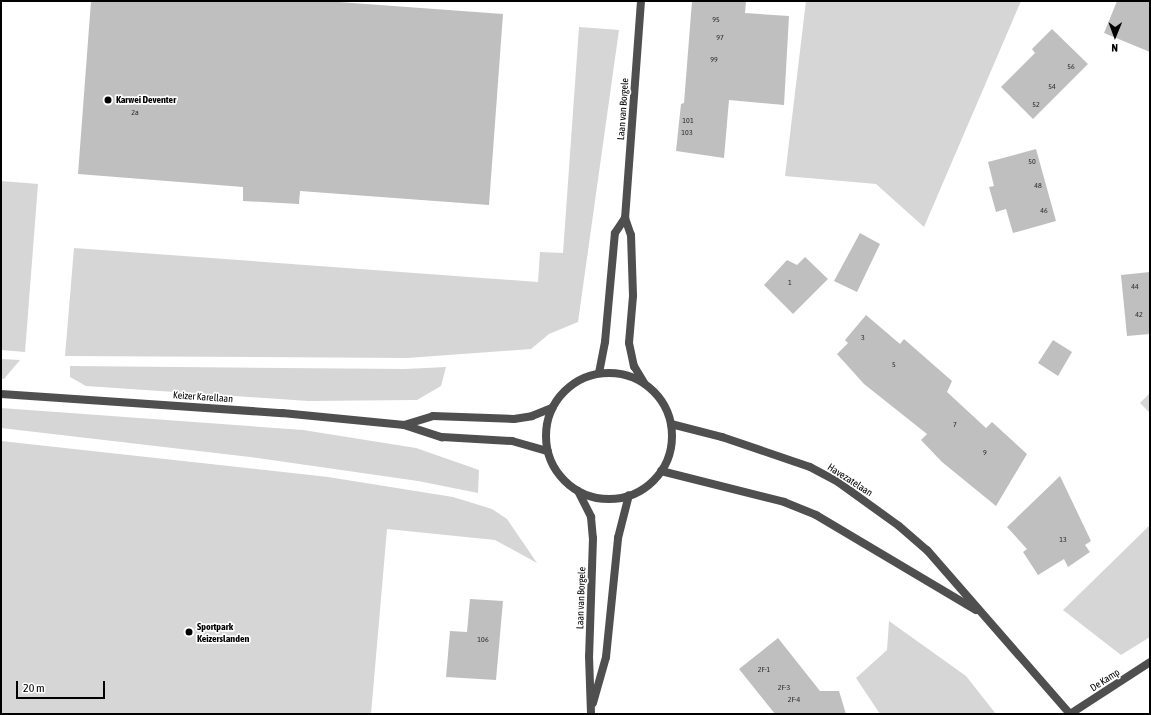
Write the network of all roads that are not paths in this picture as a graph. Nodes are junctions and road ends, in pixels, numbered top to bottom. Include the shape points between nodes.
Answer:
1 (641, 1) edge
2 (625, 218) junction
3 (599, 374) junction
4 (645, 384) junction
5 (1, 394) edge
6 (552, 408) junction
7 (671, 424) junction
8 (404, 425) junction
9 (548, 451) junction
10 (661, 471) junction
11 (578, 491) junction
12 (629, 495) junction
13 (982, 614) junction
14 (1150, 662) edge
15 (591, 712) edge
16 (1070, 714) edge

1 - 2 street, Laan van Borgele
2 - 3 street, Laan van Borgele via 615,233 605,342
2 - 4 street, Laan van Borgele via 632,242 633,296 629,343 634,366
3 - 4 street via 630,376
3 - 6 street via 571,385
4 - 7 street via 666,408
5 - 8 street, Keizer Karellaan via 282,413
6 - 8 street, Keizer Karellaan via 532,416 514,419 433,416
6 - 9 street via 547,423
7 - 10 street via 672,440
7 - 13 street, Havezatelaan via 781,455 838,482 899,526 926,550
8 - 9 street, Keizer Karellaan via 442,437 512,441
9 - 11 street via 558,474
10 - 12 street via 647,485
10 - 13 street, Havezatelaan via 784,502 816,515
11 - 12 street via 602,498
11 - 15 street, Laan van Borgele via 591,517 593,538 589,656
12 - 15 street, Laan van Borgele via 618,538 606,657
13 - 16 street, Havezatelaan
14 - 16 street, De Kamp

